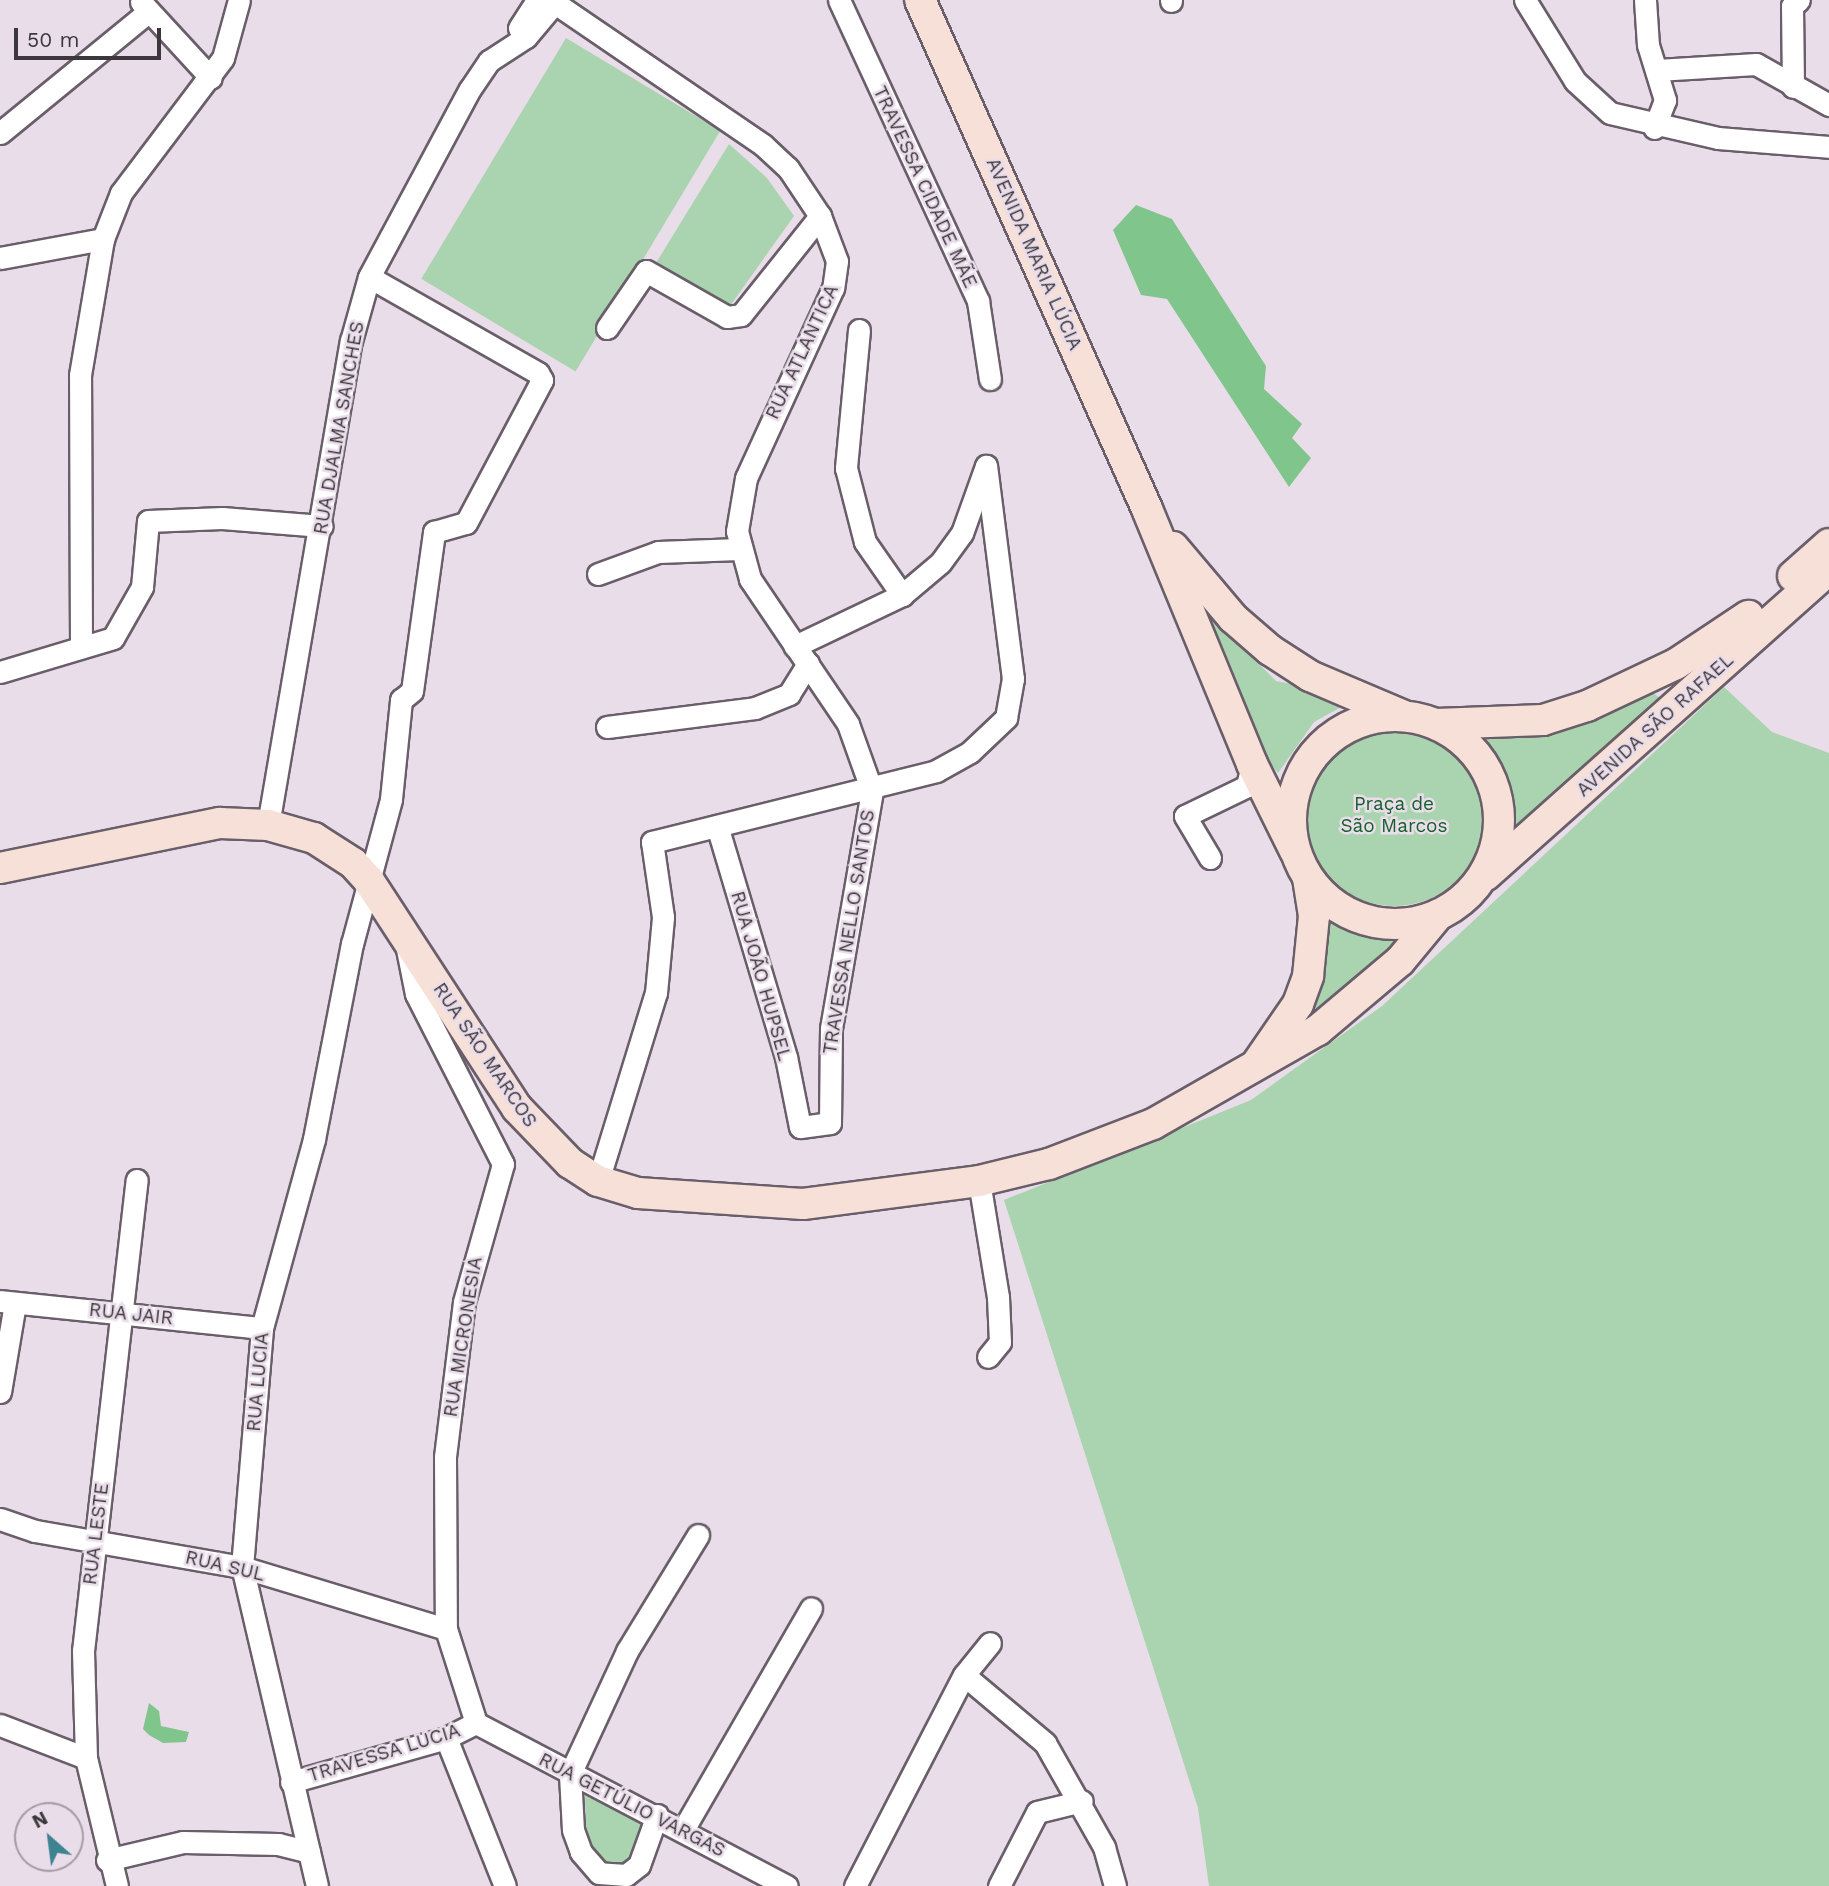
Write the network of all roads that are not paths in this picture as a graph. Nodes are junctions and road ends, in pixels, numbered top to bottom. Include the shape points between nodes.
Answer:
1 (239, 0) edge
2 (839, 0) edge
3 (920, 0) edge
4 (1525, 0) edge
5 (1645, 0) edge
6 (1799, 0) edge
7 (550, 1) edge
8 (144, 6) edge
9 (1657, 70) junction
10 (211, 78) junction
11 (1793, 87) junction
12 (1829, 105) edge
13 (1654, 128) junction
14 (0, 133) edge
15 (1829, 147) edge
16 (820, 216) junction
17 (103, 239) junction
18 (0, 258) edge
19 (369, 277) junction
20 (607, 328) dead end
21 (859, 330) dead end
22 (990, 379) dead end
23 (1147, 509) junction
24 (322, 526) junction
25 (1829, 544) edge
26 (739, 550) junction
27 (1829, 569) edge
28 (598, 574) dead end
29 (902, 595) junction
30 (81, 647) junction
31 (802, 654) junction
32 (0, 673) edge
33 (1405, 716) junction
34 (1436, 723) junction
35 (607, 727) dead end
36 (1252, 764) junction
37 (872, 791) junction
38 (268, 825) junction
39 (717, 826) junction
40 (1295, 851) junction
41 (1210, 858) dead end
42 (0, 868) edge
43 (1308, 878) junction
44 (1481, 880) junction
45 (369, 881) junction
46 (1438, 915) junction
47 (404, 931) junction
48 (1252, 1070) junction
49 (800, 1127) joint
50 (137, 1180) dead end
51 (598, 1181) junction
52 (979, 1181) junction
53 (8, 1302) edge
54 (120, 1313) junction
55 (262, 1328) junction
56 (988, 1357) dead end
57 (0, 1392) edge
58 (0, 1519) edge
59 (698, 1535) dead end
60 (96, 1540) junction
61 (242, 1567) junction
62 (811, 1608) dead end
63 (446, 1629) junction
64 (990, 1643) dead end
65 (964, 1675) junction
66 (476, 1723) junction
67 (0, 1725) edge
68 (446, 1738) junction
69 (86, 1758) junction
70 (570, 1774) junction
71 (291, 1782) junction
72 (1082, 1801) junction
73 (657, 1815) junction
74 (683, 1830) junction
75 (309, 1852) junction
76 (107, 1860) junction
77 (117, 1886) edge
78 (317, 1886) edge
79 (505, 1886) edge
80 (787, 1886) edge
81 (855, 1886) edge
82 (999, 1886) edge
83 (1115, 1886) edge

1 - 10 street via 233,36
2 - 22 street, TRAVESSA CIDADE MÃE via 978,301
3 - 23 main road, AVENIDA MARIA LÚCIA
4 - 13 street via 1575,81 1610,113
5 - 9 street via 1648,45
6 - 11 street via 1793,6
7 - 16 street, RUA ATLANTICA via 739,125 788,168
7 - 19 street, RUA DJALMA SANCHES via 526,37 489,61
8 - 10 street
8 - 14 street
9 - 11 street via 1756,64
9 - 13 street via 1665,100
10 - 17 street via 121,193
11 - 12 street
13 - 15 street
16 - 20 street via 741,315 727,317 649,271
16 - 26 street, RUA ATLANTICA via 837,261 837,276 746,478 738,509
17 - 18 street
17 - 30 street via 80,375
19 - 24 street, RUA DJALMA SANCHES via 351,341
19 - 45 street, RUA LUCIA via 541,377 466,523 434,532 411,691 401,700 391,799
21 - 29 street via 846,468 865,542
23 - 33 main road, AVENIDA MARIA LÚCIA via 1190,572 1270,650 1310,676
23 - 36 main road, AVENIDA MARIA LÚCIA
24 - 30 street via 222,518 148,521 142,587 122,626 113,638
24 - 38 street, RUA DJALMA SANCHES
25 - 34 main road, AVENIDA SÃO RAFAEL via 1725,636 1630,689 1543,720
26 - 28 street via 658,552
26 - 31 street, RUA ATLANTICA via 750,579
27 - 44 main road, AVENIDA SÃO RAFAEL
29 - 31 street
29 - 37 street via 940,563 962,533 986,466 1005,591 1012,703 995,731 970,752 936,771
30 - 32 street
31 - 35 street via 789,694 755,708
31 - 37 street, TRAVESSA NELLO SANTOS via 848,724
33 - 34 main road
33 - 40 main road via 1350,726 1307,764 1291,806
34 - 44 main road via 1478,755 1492,778 1500,831
36 - 40 main road, AVENIDA MARIA LÚCIA
36 - 41 street via 1247,786 1185,816
37 - 39 street
37 - 49 street, TRAVESSA NELLO SANTOS via 831,1028 832,1119
38 - 42 main road, RUA SÃO MARCOS via 202,825
38 - 45 main road, RUA SÃO MARCOS via 331,847
39 - 49 street, RUA JOÃO HUPSEL via 786,1057
39 - 51 street via 652,842 663,917 656,993
40 - 43 main road
43 - 46 main road via 1331,903 1362,919 1387,925
43 - 48 main road, RUA SÃO MARCOS via 1314,916 1308,976 1298,1004
44 - 46 main road
45 - 47 main road, RUA SÃO MARCOS
45 - 55 street, RUA LUCIA via 320,1115
46 - 48 main road, RUA SÃO MARCOS via 1409,952 1335,1016
47 - 51 main road, RUA SÃO MARCOS via 517,1108 545,1142
47 - 63 street, RUA MICRONESIA via 416,994 503,1164 464,1302 450,1407 441,1540
48 - 52 main road, RUA SÃO MARCOS via 1104,1144
50 - 54 street, RUA LESTE
51 - 52 main road, RUA SÃO MARCOS via 670,1197 803,1204
52 - 56 street via 999,1320 1000,1342
53 - 54 street, RUA JAIR
53 - 57 street
54 - 55 street, RUA JAIR
54 - 60 street, RUA LESTE
55 - 61 street, RUA LUCIA
58 - 60 street, RUA SUL
59 - 70 street via 627,1651
60 - 61 street, RUA SUL
60 - 69 street, RUA LESTE via 83,1651
61 - 63 street, RUA SUL
61 - 71 street, RUA LUCIA
62 - 74 street
63 - 66 street, RUA MICRONESIA
64 - 65 street
65 - 72 street via 1045,1743
65 - 81 street
66 - 68 street, TRAVESSA LUCIA
66 - 70 street, RUA GETÚLIO VARGAS
67 - 69 street
68 - 71 street, TRAVESSA LUCIA
68 - 79 street
69 - 76 street, RUA LESTE
70 - 73 street, RUA GETÚLIO VARGAS
70 - 73 street via 573,1830 581,1852 599,1873 626,1875 639,1865
71 - 75 street, RUA LUCIA
72 - 82 street via 1037,1812
72 - 83 street via 1104,1847
73 - 74 street, RUA GETÚLIO VARGAS
74 - 80 street, RUA GETÚLIO VARGAS
75 - 76 street via 278,1844 183,1842
75 - 78 street, RUA LUCIA
76 - 77 street, RUA LESTE

